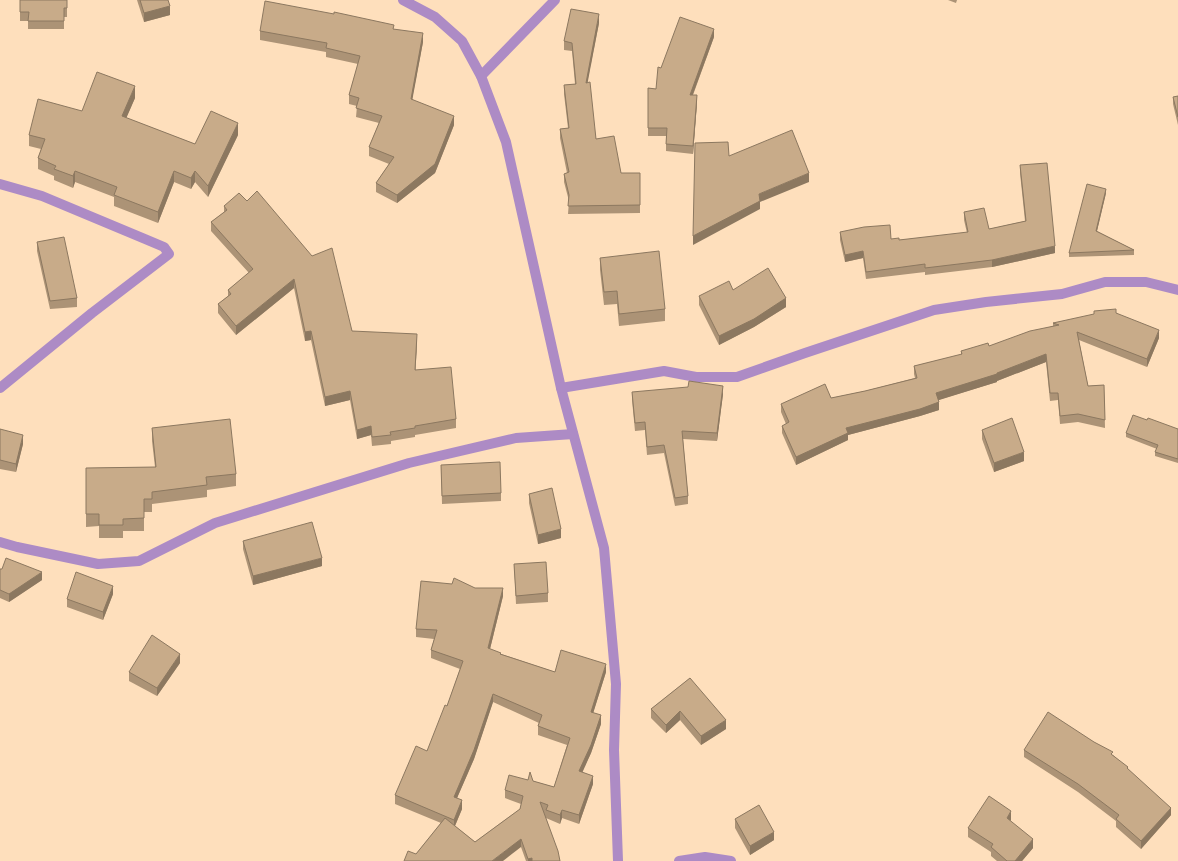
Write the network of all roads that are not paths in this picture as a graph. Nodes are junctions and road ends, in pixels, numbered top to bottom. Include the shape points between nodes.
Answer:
1 (403, 0) edge
2 (555, 0) edge
3 (482, 76) junction
4 (0, 184) edge
5 (1178, 290) edge
6 (0, 388) edge
7 (561, 388) junction
8 (573, 434) junction
9 (0, 542) edge
10 (618, 861) edge
11 (679, 861) edge
12 (731, 861) edge

1 - 3 street via 435,17 462,41
2 - 3 street
3 - 7 street via 506,142
4 - 6 street via 42,196 164,247 169,254
5 - 7 street via 1146,282 1106,282 1062,294 934,310 737,378 696,377 664,371
7 - 8 street
8 - 9 street via 516,438 409,464 215,523 139,561 98,564
8 - 10 street via 604,548 616,684 614,750
11 - 12 street via 705,857

